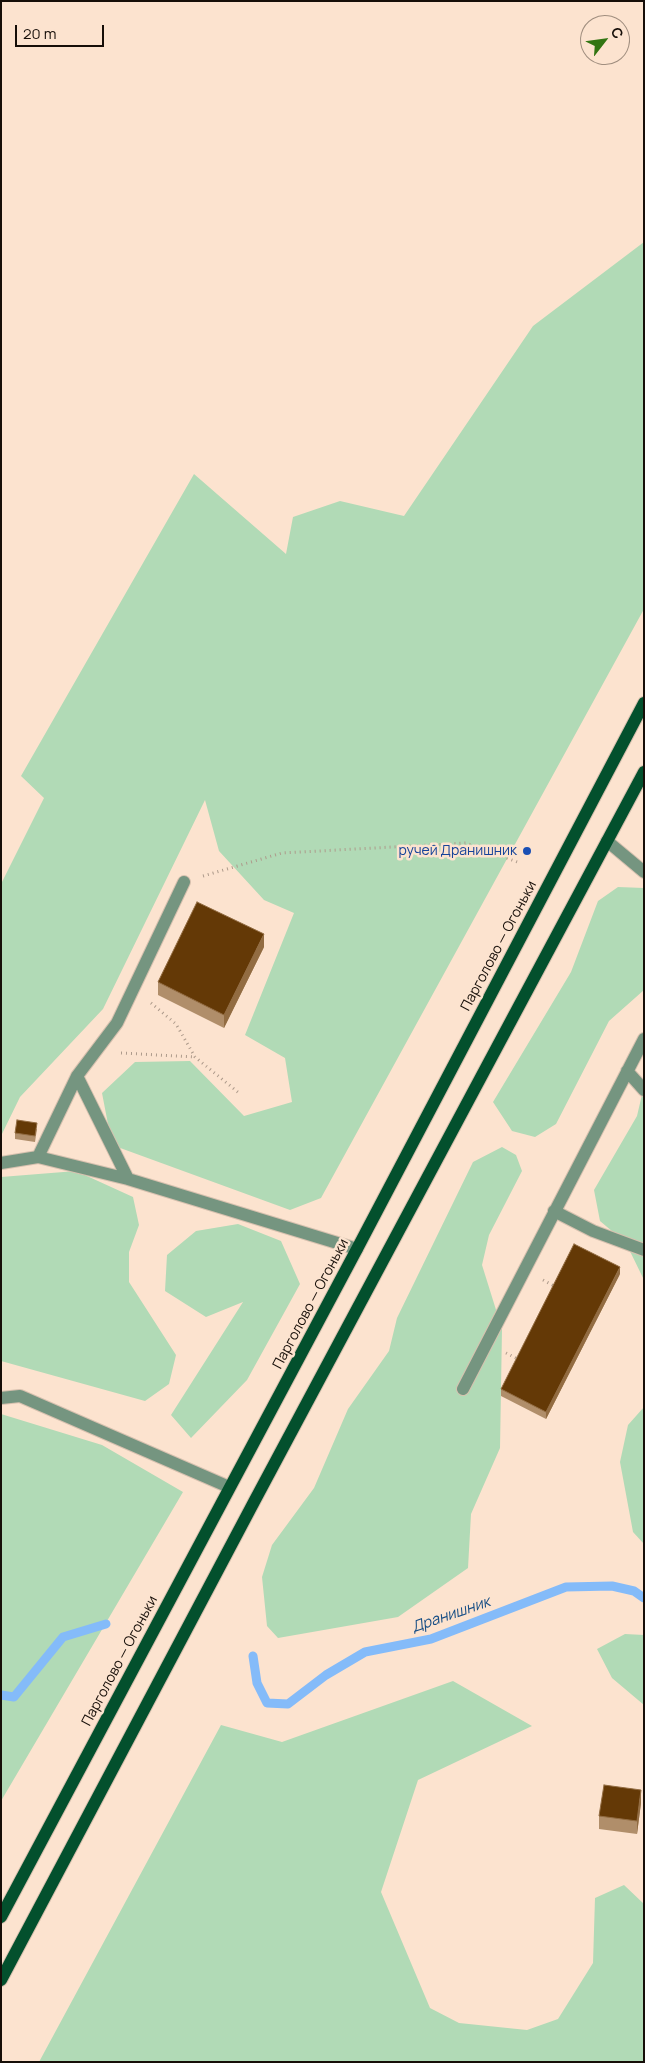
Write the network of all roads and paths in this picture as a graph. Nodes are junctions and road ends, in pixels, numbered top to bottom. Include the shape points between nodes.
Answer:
1 (644, 703) edge
2 (644, 772) edge
3 (607, 841) junction
4 (520, 863) dead end
5 (644, 872) edge
6 (184, 882) joint
7 (134, 988) junction
8 (644, 1039) edge
9 (95, 1052) junction
10 (195, 1057) junction
11 (627, 1071) junction
12 (77, 1076) junction
13 (644, 1090) edge
14 (239, 1093) dead end
15 (38, 1157) junction
16 (1, 1163) edge
17 (128, 1179) junction
18 (554, 1211) junction
19 (357, 1249) junction
20 (644, 1250) edge
21 (463, 1389) dead end
22 (1, 1398) edge
23 (229, 1487) junction
24 (1, 1918) edge
25 (1, 1980) edge

1 - 19 main road, Парголово — Огоньки
2 - 3 main road
3 - 5 lane
3 - 25 main road
4 - 6 path via 466,843 282,853
6 - 7 lane
7 - 9 lane via 116,1023
7 - 10 path via 176,1024
8 - 11 lane
9 - 10 path
9 - 12 lane
10 - 14 path
11 - 13 lane
11 - 18 lane
12 - 15 lane
12 - 17 lane
15 - 16 lane
15 - 17 lane
17 - 19 lane
18 - 20 lane via 593,1231
18 - 21 lane
19 - 23 main road, Парголово — Огоньки
22 - 23 lane via 20,1396
23 - 24 main road, Парголово — Огоньки

